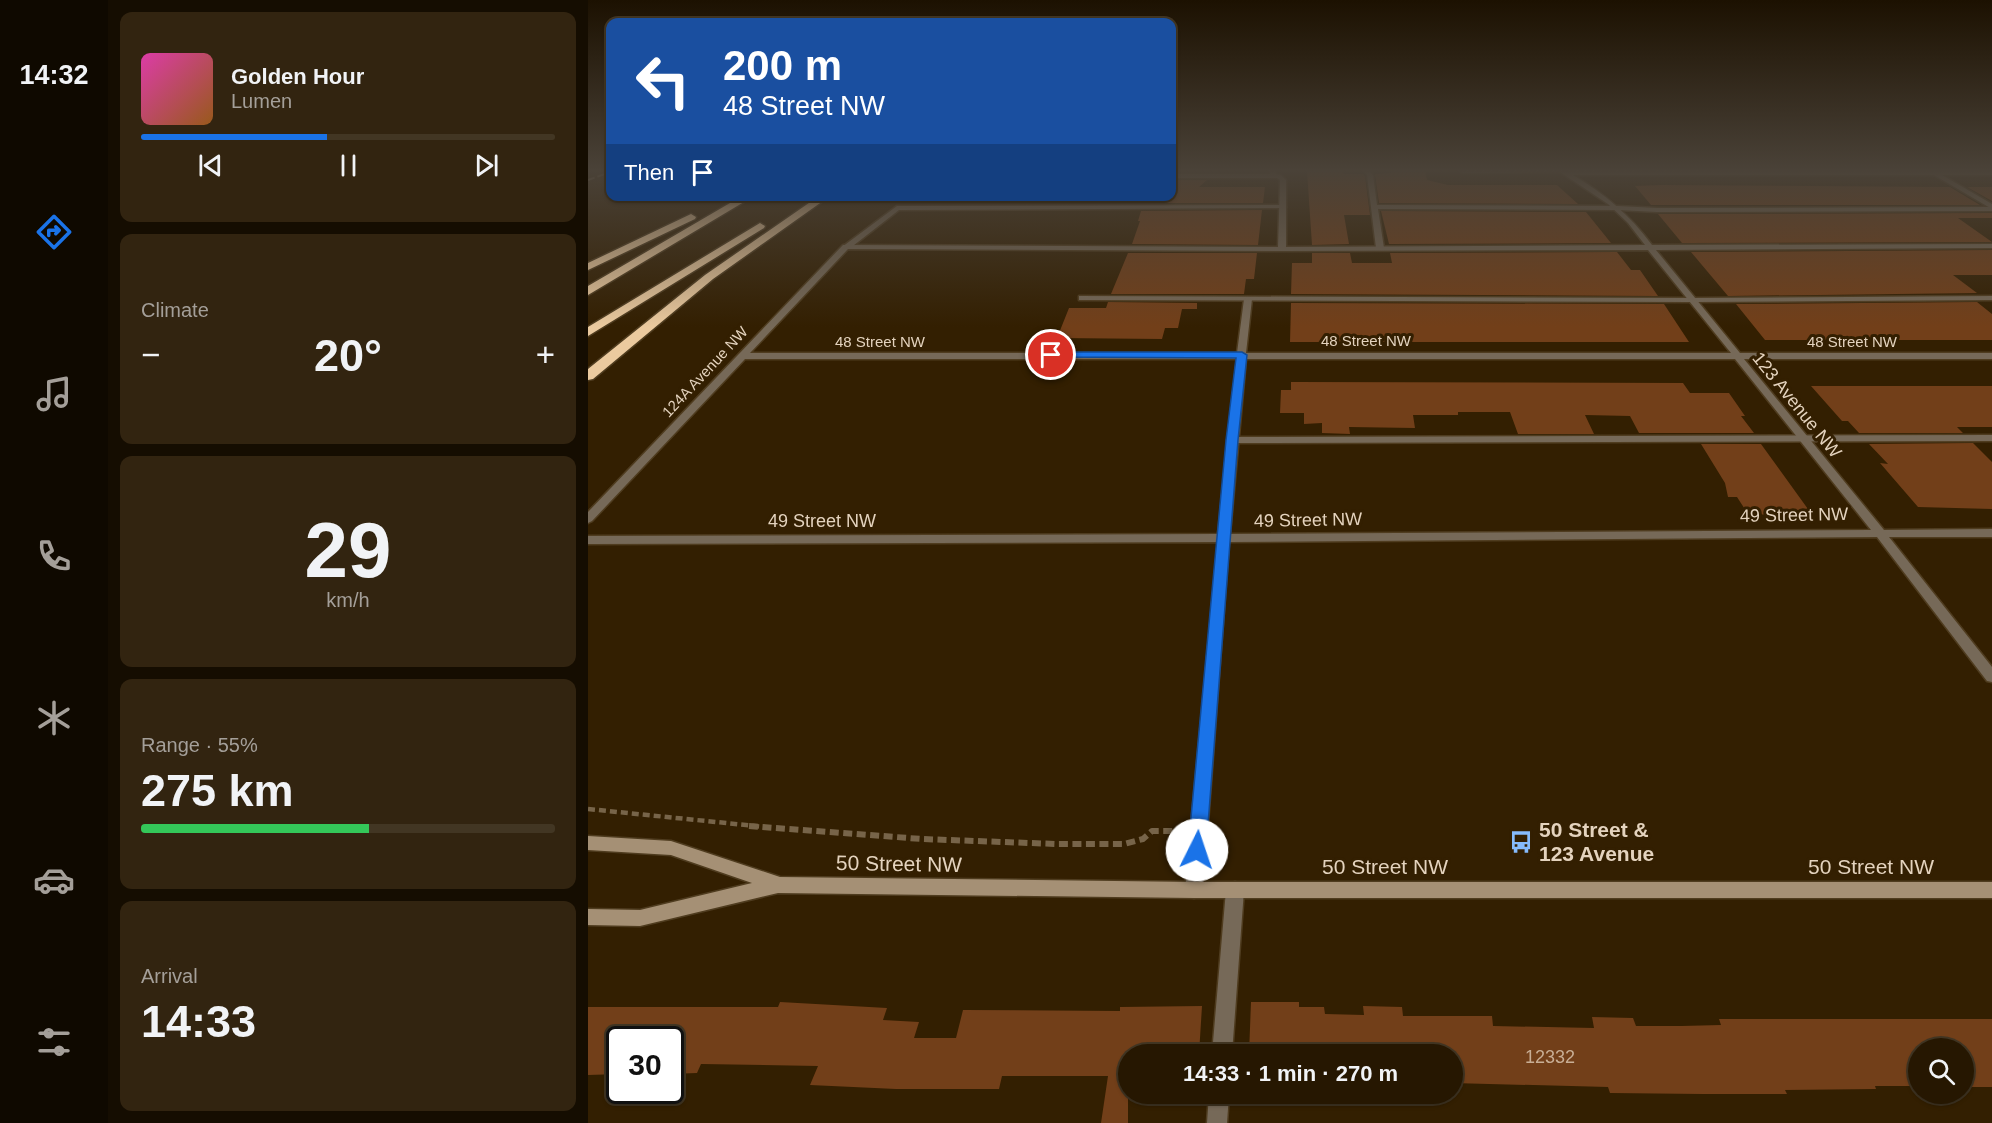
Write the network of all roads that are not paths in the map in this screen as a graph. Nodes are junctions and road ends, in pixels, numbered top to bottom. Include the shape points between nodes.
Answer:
1 (679, 222) edge
2 (705, 222) edge
3 (767, 222) edge
4 (788, 222) edge
5 (876, 222) edge
6 (1283, 222) edge
7 (1376, 222) edge
8 (1633, 222) edge
9 (1992, 246) edge
10 (846, 247) junction
11 (1650, 247) junction
12 (1380, 248) junction
13 (1282, 249) junction
14 (588, 267) edge
15 (588, 291) edge
16 (1082, 298) dead end
17 (1992, 298) edge
18 (1248, 299) junction
19 (1693, 300) junction
20 (588, 332) edge
21 (1242, 355) junction
22 (741, 356) junction
23 (1737, 356) junction
24 (1992, 356) edge
25 (588, 376) edge
26 (1992, 438) edge
27 (1803, 439) junction
28 (1232, 440) junction
29 (588, 519) edge
30 (1879, 532) junction
31 (1992, 533) edge
32 (1225, 538) junction
33 (588, 540) edge
34 (1992, 677) edge
35 (588, 843) edge
36 (778, 885) junction
37 (1194, 890) junction
38 (1235, 890) junction
39 (1992, 890) edge
40 (588, 917) edge
41 (1223, 1044) edge
42 (1218, 1104) edge
43 (1216, 1123) edge

1 - 14 highway
2 - 15 highway
3 - 20 highway
4 - 25 highway via 709,277
5 - 10 street, 124A Avenue NW
6 - 13 street
7 - 12 street
8 - 11 street, 123 Avenue NW
9 - 11 street
10 - 13 street
10 - 22 street, 124A Avenue NW
11 - 12 street
11 - 19 street, 123 Avenue NW
12 - 13 street
16 - 18 street
17 - 19 street
18 - 19 street
18 - 21 street
19 - 23 street, 123 Avenue NW
21 - 22 street, 48 Street NW
21 - 23 street, 48 Street NW
21 - 28 street
22 - 29 street, 124A Avenue NW
23 - 24 street, 48 Street NW
23 - 27 street, 123 Avenue NW
26 - 27 street
27 - 28 street
27 - 30 street, 123 Avenue NW
28 - 32 street
30 - 31 street, 49 Street NW
30 - 32 street, 49 Street NW
30 - 34 street, 123 Avenue NW
32 - 33 street, 49 Street NW
32 - 37 street
35 - 36 main road, 50 Street NW via 671,848
36 - 37 main road, 50 Street NW
36 - 40 main road, 50 Street NW via 640,918
37 - 38 main road, 50 Street NW
38 - 39 main road, 50 Street NW
38 - 41 street
42 - 43 street

